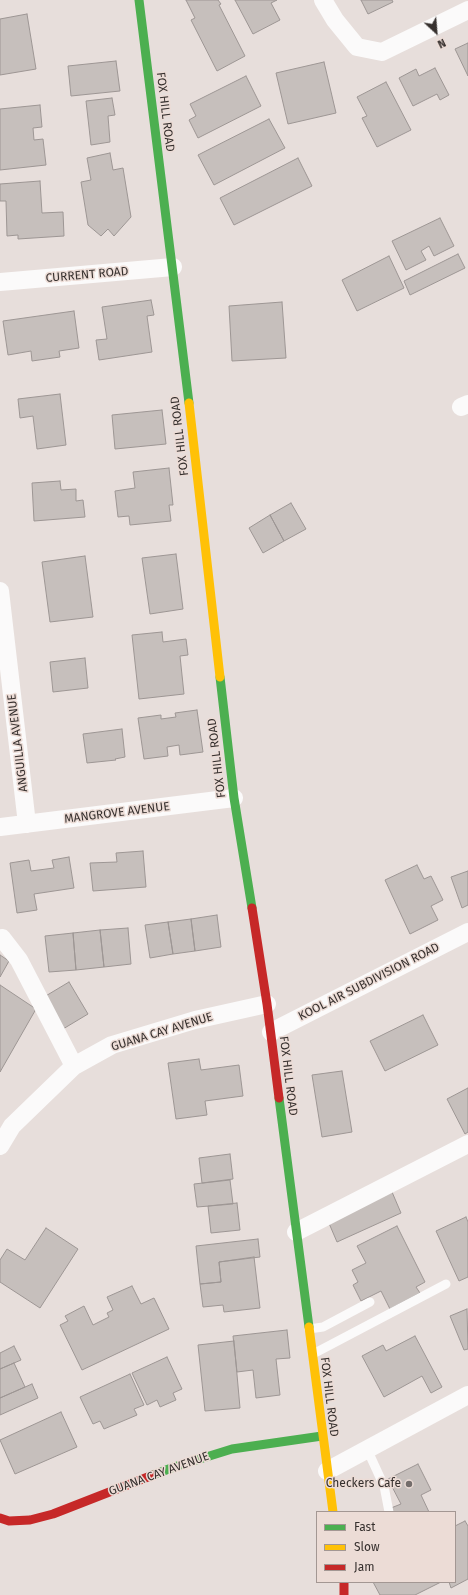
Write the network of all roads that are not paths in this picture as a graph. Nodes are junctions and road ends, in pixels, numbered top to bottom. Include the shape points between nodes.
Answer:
1 (139, 0) edge
2 (323, 0) edge
3 (468, 10) edge
4 (173, 267) junction
5 (0, 282) edge
6 (0, 591) edge
7 (234, 798) junction
8 (27, 824) junction
9 (0, 827) edge
10 (468, 932) edge
11 (2, 938) dead end
12 (267, 1004) junction
13 (271, 1032) junction
14 (74, 1066) junction
15 (468, 1144) edge
16 (0, 1146) edge
17 (296, 1232) junction
18 (446, 1284) dead end
19 (370, 1302) dead end
20 (308, 1329) junction
21 (312, 1354) junction
22 (468, 1395) edge
23 (322, 1436) junction
24 (367, 1449) junction
25 (327, 1471) junction
26 (333, 1511) edge
27 (389, 1511) edge
28 (0, 1518) edge
29 (344, 1583) edge
30 (344, 1595) edge

1 - 4 main road, FOX HILL ROAD
2 - 3 street via 357,47 382,52
4 - 5 street, CURRENT ROAD
4 - 7 main road, FOX HILL ROAD
6 - 8 street, ANGUILLA AVENUE
7 - 8 street, MANGROVE AVENUE
7 - 12 main road, FOX HILL ROAD
8 - 9 street, MANGROVE AVENUE
10 - 13 street, KOOL AIR SUBDIVISION ROAD
11 - 14 street via 19,960
12 - 13 main road, FOX HILL ROAD
12 - 14 street, GUANA CAY AVENUE via 196,1020 112,1045
13 - 17 main road, FOX HILL ROAD
14 - 16 street, GUANA CAY AVENUE via 12,1126
15 - 17 street
17 - 20 main road, FOX HILL ROAD
18 - 21 lane
19 - 20 lane via 323,1327
20 - 21 main road, FOX HILL ROAD
21 - 23 main road, FOX HILL ROAD
22 - 24 street
23 - 25 main road, FOX HILL ROAD
23 - 28 main road, GUANA CAY AVENUE via 232,1449 174,1467 53,1514 30,1520 8,1521
24 - 25 street
24 - 27 lane via 384,1486
25 - 26 main road, FOX HILL ROAD
29 - 30 main road

